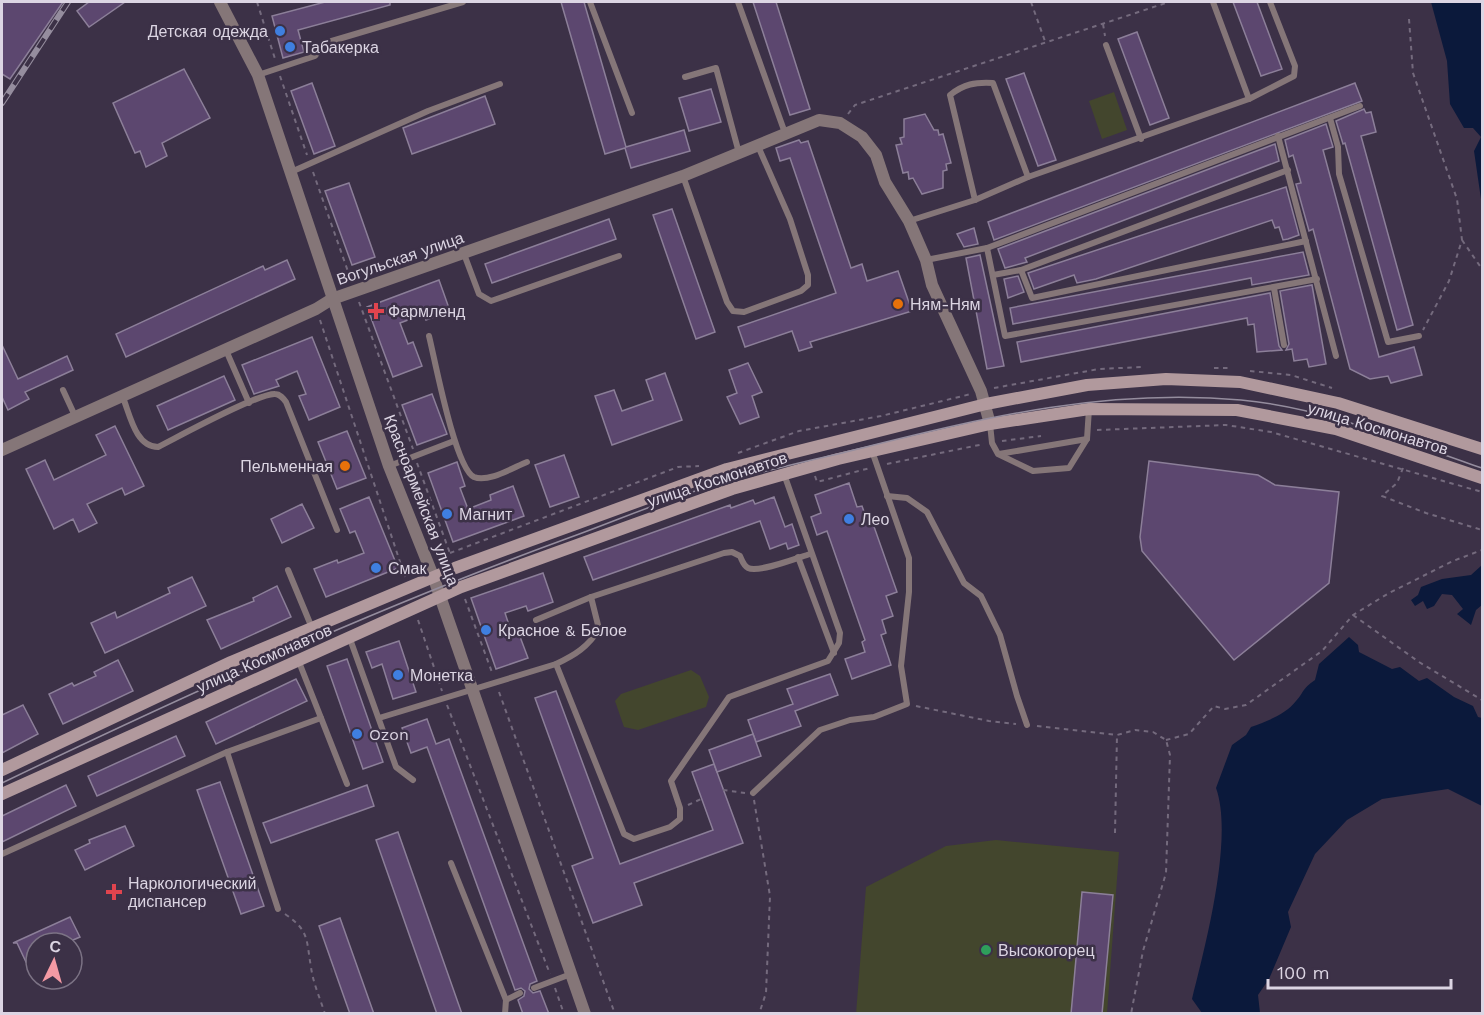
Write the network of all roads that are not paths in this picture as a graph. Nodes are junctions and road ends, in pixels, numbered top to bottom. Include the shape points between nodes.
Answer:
1 (220, 2) edge
2 (463, 2) edge
3 (590, 2) edge
4 (738, 2) edge
5 (1213, 2) edge
6 (1270, 2) edge
7 (1106, 45) road end
8 (258, 75) junction
9 (685, 77) dead end
10 (500, 84) dead end
11 (1249, 99) junction
12 (1360, 106) dead end
13 (632, 113) dead end
14 (1330, 118) junction
15 (785, 134) junction
16 (1278, 136) junction
17 (1141, 139) junction
18 (758, 146) junction
19 (739, 153) junction
20 (1288, 171) junction
21 (290, 172) junction
22 (683, 176) junction
23 (1028, 177) junction
24 (975, 200) junction
25 (909, 221) junction
26 (1306, 241) junction
27 (987, 248) junction
28 (464, 254) junction
29 (620, 256) dead end
30 (926, 260) junction
31 (1021, 270) junction
32 (993, 275) junction
33 (1317, 279) junction
34 (1274, 288) junction
35 (332, 298) junction
36 (429, 336) dead end
37 (1419, 336) road end
38 (1284, 345) dead end
39 (225, 347) junction
40 (1336, 356) dead end
41 (63, 390) dead end
42 (122, 395) junction
43 (249, 403) junction
44 (986, 404) junction
45 (1089, 410) junction
46 (75, 416) junction
47 (990, 424) junction
48 (1087, 439) junction
49 (454, 441) junction
50 (1482, 449) edge
51 (2, 450) edge
52 (872, 451) junction
53 (998, 454) junction
54 (527, 462) dead end
55 (389, 466) junction
56 (784, 473) junction
57 (1482, 478) edge
58 (887, 496) junction
59 (337, 530) dead end
60 (810, 554) junction
61 (798, 557) junction
62 (288, 570) dead end
63 (433, 576) junction
64 (440, 596) junction
65 (591, 597) junction
66 (536, 620) dead end
67 (312, 629) junction
68 (350, 639) junction
69 (834, 653) junction
70 (299, 662) junction
71 (556, 664) junction
72 (471, 689) junction
73 (321, 718) junction
74 (379, 718) junction
75 (1027, 725) road end
76 (226, 752) junction
77 (2, 770) edge
78 (413, 780) dead end
79 (347, 784) dead end
80 (753, 793) road end
81 (2, 794) edge
82 (2, 854) edge
83 (451, 863) dead end
84 (278, 909) road end
85 (572, 974) junction
86 (534, 988) dead end
87 (519, 993) dead end
88 (506, 1000) junction
89 (505, 1014) edge
90 (585, 1014) edge

1 - 8 street, Красноармейская улица
2 - 8 lane via 325,43 315,56
3 - 13 lane
4 - 15 lane
5 - 11 lane
6 - 11 lane via 1295,66 1294,76
7 - 17 lane
8 - 21 street, Красноармейская улица
9 - 19 lane via 716,68
10 - 21 lane
11 - 17 lane
12 - 14 lane
14 - 16 lane
14 - 37 lane via 1338,147 1339,174 1388,342
15 - 18 street, Вогульская улица
15 - 25 street, Вогульская улица via 819,120 840,123 862,137 876,155 885,182
16 - 20 lane
16 - 27 lane
17 - 23 lane
18 - 19 street, Вогульская улица
18 - 22 lane via 790,219 808,275 808,285 801,291 744,312 733,311
19 - 22 street, Вогульская улица
20 - 26 lane
20 - 31 lane
21 - 35 street, Красноармейская улица
22 - 28 street, Вогульская улица
23 - 24 lane
23 - 24 lane via 993,83 962,86 950,95
24 - 25 lane
25 - 30 street
26 - 31 lane via 1032,298
26 - 33 lane
27 - 30 lane
27 - 32 lane
28 - 29 lane via 478,294 491,301
28 - 35 street, Вогульская улица
30 - 44 street via 932,285
31 - 32 lane
32 - 34 lane via 1005,336
33 - 34 lane
33 - 40 lane
34 - 38 lane
35 - 39 street, Вогульская улица via 316,309
35 - 55 street, Красноармейская улица
36 - 49 lane
39 - 42 street, Вогульская улица
39 - 43 lane
41 - 46 lane
42 - 43 lane via 141,442 148,447 158,447
42 - 46 street, Вогульская улица
43 - 59 lane via 274,394 286,402
44 - 47 street
44 - 50 main road, улица Космонавтов via 1086,385 1167,379 1240,382 1338,403
44 - 63 main road, улица Космонавтов via 727,469
45 - 47 main road, улица Космонавтов
45 - 48 lane
45 - 57 main road, улица Космонавтов via 1237,410 1336,429
46 - 51 street, Вогульская улица
47 - 52 main road, улица Космонавтов
47 - 53 lane
48 - 53 lane
48 - 53 lane via 1069,468 1033,471
49 - 54 lane via 466,469 474,477 484,478
49 - 55 lane
52 - 56 main road, улица Космонавтов
52 - 58 lane
55 - 63 street, Красноармейская улица
56 - 60 lane
56 - 64 main road, улица Космонавтов
58 - 75 lane via 907,498 927,512 964,583 981,596 1000,634
58 - 80 lane via 909,558 901,666 907,704 874,717 820,730
60 - 61 lane
60 - 69 lane via 840,633
61 - 65 lane via 758,569 748,568 732,552 724,553
61 - 69 lane
62 - 67 lane
63 - 64 street, Красноармейская улица
63 - 67 main road, улица Космонавтов
64 - 68 main road, улица Космонавтов
64 - 72 street, Красноармейская улица
65 - 66 lane
65 - 71 lane via 599,629 585,648
67 - 77 main road, улица Космонавтов via 231,662
68 - 70 main road, улица Космонавтов
68 - 74 lane
69 - 71 lane via 828,661 729,697 671,781 680,819 670,827 633,839 624,834
70 - 73 lane
70 - 81 main road, улица Космонавтов
71 - 72 lane
72 - 74 lane
72 - 85 street, Красноармейская улица
73 - 76 lane
73 - 79 lane
74 - 78 lane via 396,767
76 - 82 lane
76 - 84 lane
83 - 88 lane
85 - 86 lane
85 - 90 street, Красноармейская улица
87 - 88 lane
88 - 89 lane

